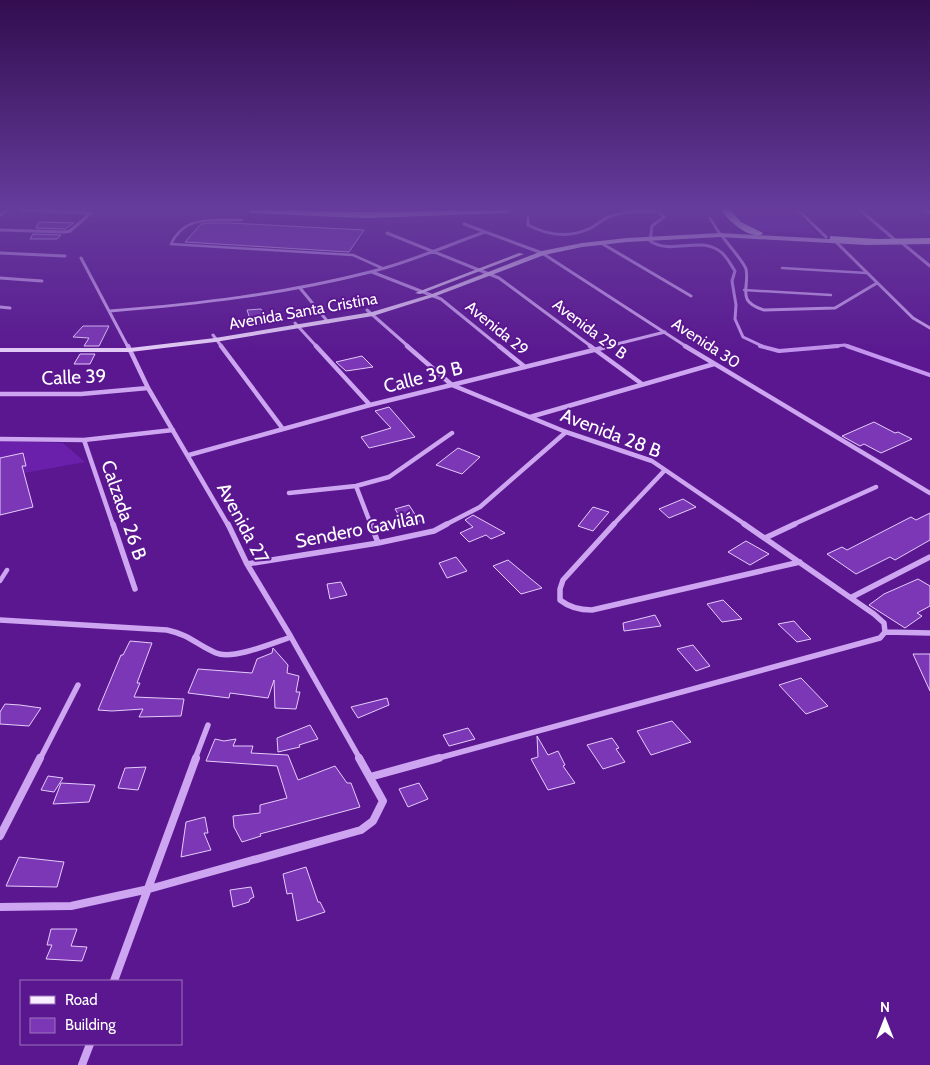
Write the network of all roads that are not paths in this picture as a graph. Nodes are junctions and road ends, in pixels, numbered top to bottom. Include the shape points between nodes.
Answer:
1 (82, 260) edge
2 (366, 260) edge
3 (404, 260) edge
4 (454, 260) edge
5 (507, 260) edge
6 (525, 260) edge
7 (552, 260) edge
8 (629, 260) edge
9 (740, 260) edge
10 (854, 260) edge
11 (382, 268) junction
12 (782, 268) dead end
13 (480, 270) junction
14 (372, 272) junction
15 (868, 273) junction
16 (490, 274) junction
17 (0, 278) edge
18 (42, 280) dead end
19 (877, 283) junction
20 (300, 288) junction
21 (744, 290) junction
22 (423, 292) junction
23 (434, 295) junction
24 (831, 295) dead end
25 (691, 296) dead end
26 (0, 307) edge
27 (10, 308) dead end
28 (110, 311) junction
29 (370, 312) junction
30 (327, 320) junction
31 (297, 325) junction
32 (930, 328) edge
33 (665, 332) junction
34 (214, 338) junction
35 (0, 345) edge
36 (128, 347) junction
37 (597, 349) junction
38 (0, 350) edge
39 (714, 364) junction
40 (525, 367) junction
41 (642, 384) junction
42 (452, 385) junction
43 (148, 388) junction
44 (0, 394) edge
45 (370, 405) junction
46 (530, 417) junction
47 (283, 429) junction
48 (173, 430) junction
49 (566, 432) junction
50 (452, 433) dead end
51 (0, 438) edge
52 (84, 440) junction
53 (189, 456) junction
54 (665, 470) junction
55 (356, 486) junction
56 (876, 487) dead end
57 (289, 493) dead end
58 (930, 493) edge
59 (765, 538) junction
60 (378, 543) junction
61 (930, 557) edge
62 (800, 562) junction
63 (247, 564) junction
64 (7, 570) dead end
65 (0, 580) edge
66 (135, 589) dead end
67 (852, 597) junction
68 (0, 620) edge
69 (885, 632) junction
70 (930, 634) edge
71 (291, 637) junction
72 (78, 685) dead end
73 (208, 725) dead end
74 (370, 777) junction
75 (0, 836) edge
76 (149, 889) junction
77 (0, 907) edge
78 (114, 980) edge
79 (90, 1045) edge
80 (82, 1065) edge

1 - 28 street, Avenida 27
2 - 11 lane
3 - 11 street
4 - 13 street, Avenida 29 B
5 - 13 street, Avenida Santa Cristina
6 - 16 street, Avenida Santa Cristina
7 - 33 street, Avenida 30
8 - 25 street
9 - 21 street via 746,268
10 - 15 street
11 - 14 street
12 - 15 lane
13 - 16 street, Avenida 29 B
13 - 22 street, Avenida Santa Cristina
14 - 20 street
14 - 22 street, Avenida 29
15 - 19 street
16 - 23 street, Avenida Santa Cristina
16 - 37 street, Avenida 29 B
17 - 18 street
19 - 21 street via 840,306 823,310 755,308 750,305
19 - 32 street via 913,318
20 - 28 street via 206,302
20 - 30 street
21 - 24 lane
22 - 23 street, Avenida 29
22 - 29 street, Avenida Santa Cristina
23 - 29 street, Avenida Santa Cristina
23 - 40 street, Avenida 29
26 - 27 street
28 - 36 street, Avenida 27
29 - 30 street, Avenida Santa Cristina
29 - 42 street, Avenida 28 B
30 - 31 street, Avenida Santa Cristina
31 - 34 street, Avenida Santa Cristina
31 - 45 street
33 - 37 street, Calle 39 B
33 - 39 street, Avenida 30
34 - 36 street, Avenida Santa Cristina
34 - 47 street
35 - 36 street, Avenida Santa Cristina
36 - 38 street, Avenida Santa Cristina
36 - 43 street, Avenida 27
37 - 40 street, Calle 39 B
37 - 41 street, Avenida 29 B
39 - 41 street
39 - 58 street, Avenida 30
40 - 42 street, Calle 39 B
41 - 46 street
42 - 45 street, Calle 39 B
42 - 46 street, Avenida 28 B
43 - 44 street, Calle 39 via 81,394
43 - 48 street, Avenida 27
45 - 47 street, Calle 39 B
46 - 49 street, Avenida 28 B
47 - 53 street, Calle 39 B
48 - 52 street
48 - 53 street, Avenida 27
49 - 54 street, Avenida 28 B via 652,461
49 - 60 street, Sendero Gavilán via 480,507 434,531
50 - 55 street via 389,477
51 - 52 street
52 - 66 street, Calzada 26 B
53 - 63 street, Avenida 27 via 221,510
54 - 59 street, Avenida 28 B
54 - 62 street via 566,574 560,584 560,600 577,610 592,610
55 - 57 street
55 - 60 street
56 - 59 street
59 - 62 street, Avenida 28 B
60 - 63 street, Sendero Gavilán
61 - 67 street
62 - 67 street, Avenida 28 B
63 - 71 street, Avenida 27
64 - 65 lane
67 - 69 street, Avenida 28 B via 884,623
68 - 71 street via 167,630 182,633 216,653 224,654 246,651
69 - 70 street
69 - 74 street via 880,638
71 - 74 street, Avenida 27
72 - 75 street
73 - 76 street
74 - 76 street, Avenida 27 via 383,801 373,821 361,830
76 - 77 street via 71,906
76 - 78 street
79 - 80 street

